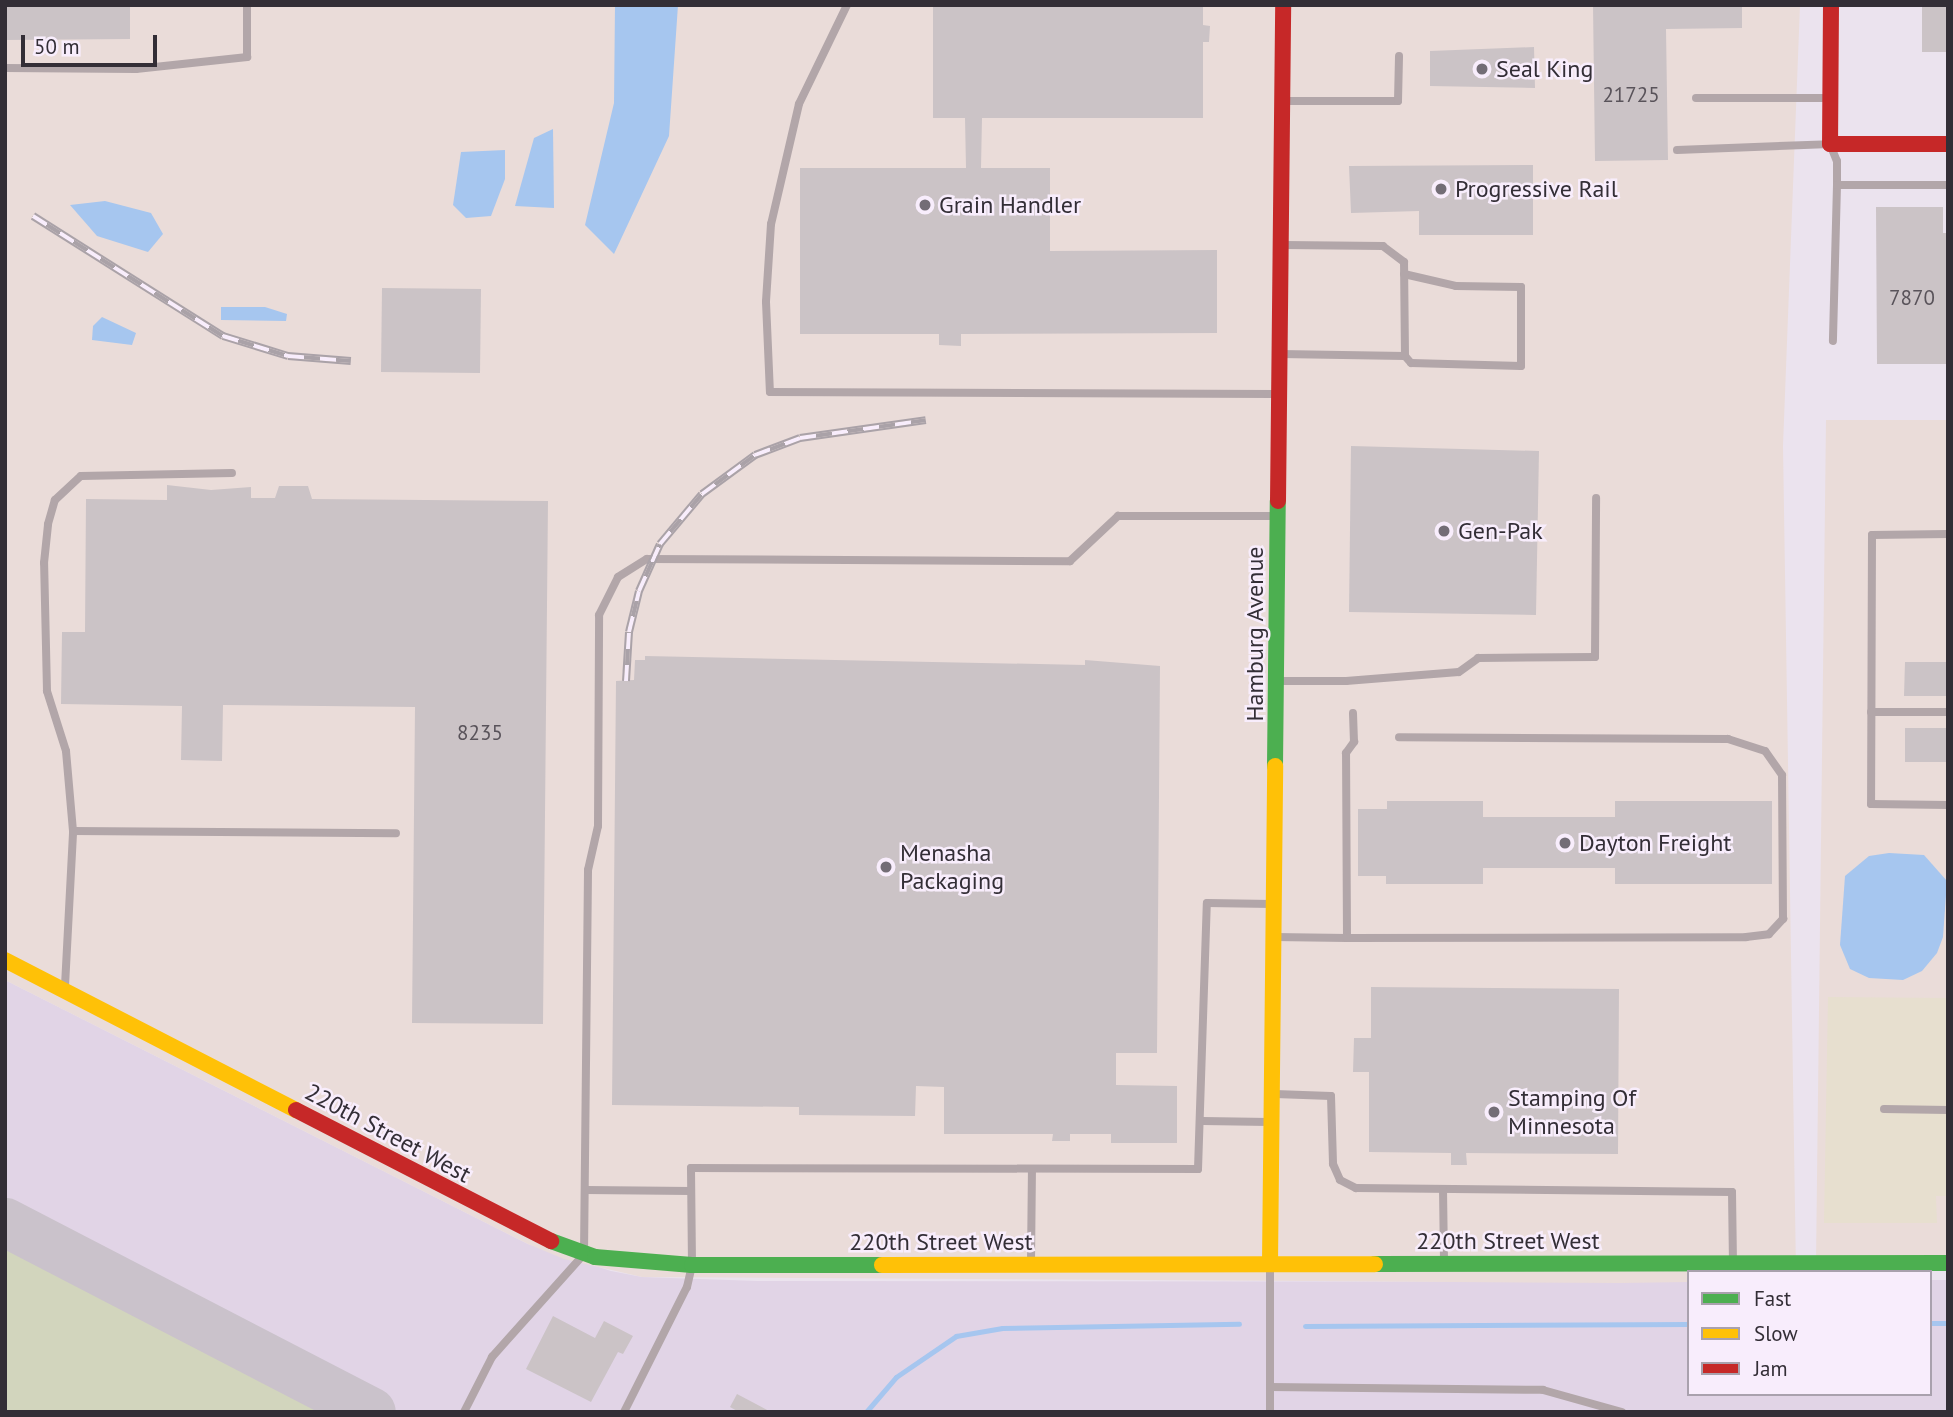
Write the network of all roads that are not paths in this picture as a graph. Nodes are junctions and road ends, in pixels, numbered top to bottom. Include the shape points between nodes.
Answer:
1 (247, 5) edge
2 (847, 5) edge
3 (1283, 5) edge
4 (1831, 5) edge
5 (1399, 56) dead end
6 (5, 68) edge
7 (1696, 98) dead end
8 (1830, 98) junction
9 (1283, 101) junction
10 (1830, 144) junction
11 (1948, 144) edge
12 (1677, 150) dead end
13 (1837, 185) junction
14 (1948, 186) edge
15 (1281, 245) junction
16 (1404, 274) junction
17 (1833, 341) dead end
18 (1280, 354) junction
19 (1405, 356) junction
20 (1279, 394) junction
21 (232, 473) dead end
22 (1596, 498) dead end
23 (1278, 516) junction
24 (1948, 534) edge
25 (1277, 681) junction
26 (1871, 712) junction
27 (1948, 712) edge
28 (1353, 713) dead end
29 (1399, 737) dead end
30 (1948, 804) edge
31 (73, 831) junction
32 (396, 833) dead end
33 (1275, 904) junction
34 (1274, 937) junction
35 (1347, 937) junction
36 (5, 960) edge
37 (64, 989) junction
38 (1272, 1094) junction
39 (1884, 1109) dead end
40 (1948, 1110) edge
41 (1203, 1121) junction
42 (1272, 1122) junction
43 (1032, 1169) junction
44 (1443, 1189) junction
45 (586, 1190) junction
46 (691, 1191) junction
47 (584, 1254) junction
48 (1948, 1262) edge
49 (1270, 1263) junction
50 (1031, 1264) junction
51 (1444, 1264) junction
52 (1733, 1264) junction
53 (692, 1265) junction
54 (1270, 1387) junction
55 (464, 1412) edge
56 (624, 1412) edge
57 (1270, 1412) edge
58 (1622, 1412) edge

1 - 6 lane via 247,57 136,69
2 - 20 lane via 799,104 771,224 766,302 770,392
3 - 9 street, Hamburg Avenue
4 - 8 street
5 - 9 lane via 1398,101
7 - 8 lane
8 - 10 street
9 - 15 street, Hamburg Avenue
10 - 11 street
10 - 12 lane
10 - 13 lane via 1837,161
13 - 14 lane
13 - 17 lane
15 - 16 lane via 1383,246 1404,262
15 - 18 street, Hamburg Avenue
16 - 19 lane
16 - 19 lane via 1456,286 1521,287 1521,366 1411,363
18 - 19 lane
18 - 20 street, Hamburg Avenue
20 - 23 street, Hamburg Avenue
21 - 31 lane via 81,477 61,492 51,510 44,563 47,691 66,751
22 - 25 lane via 1595,657 1478,658 1460,672
23 - 25 street, Hamburg Avenue
23 - 45 lane via 1118,516 1070,561 647,559 627,567 610,587 599,615 598,826 588,870
24 - 26 lane via 1872,535
25 - 33 street, Hamburg Avenue
26 - 27 lane
26 - 30 lane via 1871,804
28 - 35 lane via 1354,742 1346,753
29 - 35 lane via 1728,739 1765,751 1782,775 1783,919 1769,934 1746,937
31 - 32 lane
31 - 37 lane
33 - 34 street, Hamburg Avenue
33 - 41 lane via 1207,903
34 - 35 lane
34 - 38 street, Hamburg Avenue
36 - 37 street, 220th Street West
37 - 47 street, 220th Street West via 525,1230
38 - 42 street, Hamburg Avenue
38 - 44 lane via 1331,1096 1331,1156 1345,1184
39 - 40 lane
41 - 42 lane
41 - 43 lane via 1198,1169
42 - 49 street, Hamburg Avenue
43 - 46 lane via 691,1168
43 - 50 lane
44 - 51 lane
44 - 52 lane via 1732,1192
45 - 46 lane
45 - 47 lane
46 - 53 lane
47 - 53 street, 220th Street West
47 - 55 lane via 492,1357
48 - 52 street, 220th Street West
49 - 50 street, 220th Street West
49 - 51 street, 220th Street West
49 - 54 lane
50 - 53 street, 220th Street West
51 - 52 street, 220th Street West
53 - 56 lane via 687,1287
54 - 57 lane
54 - 58 lane via 1543,1390

